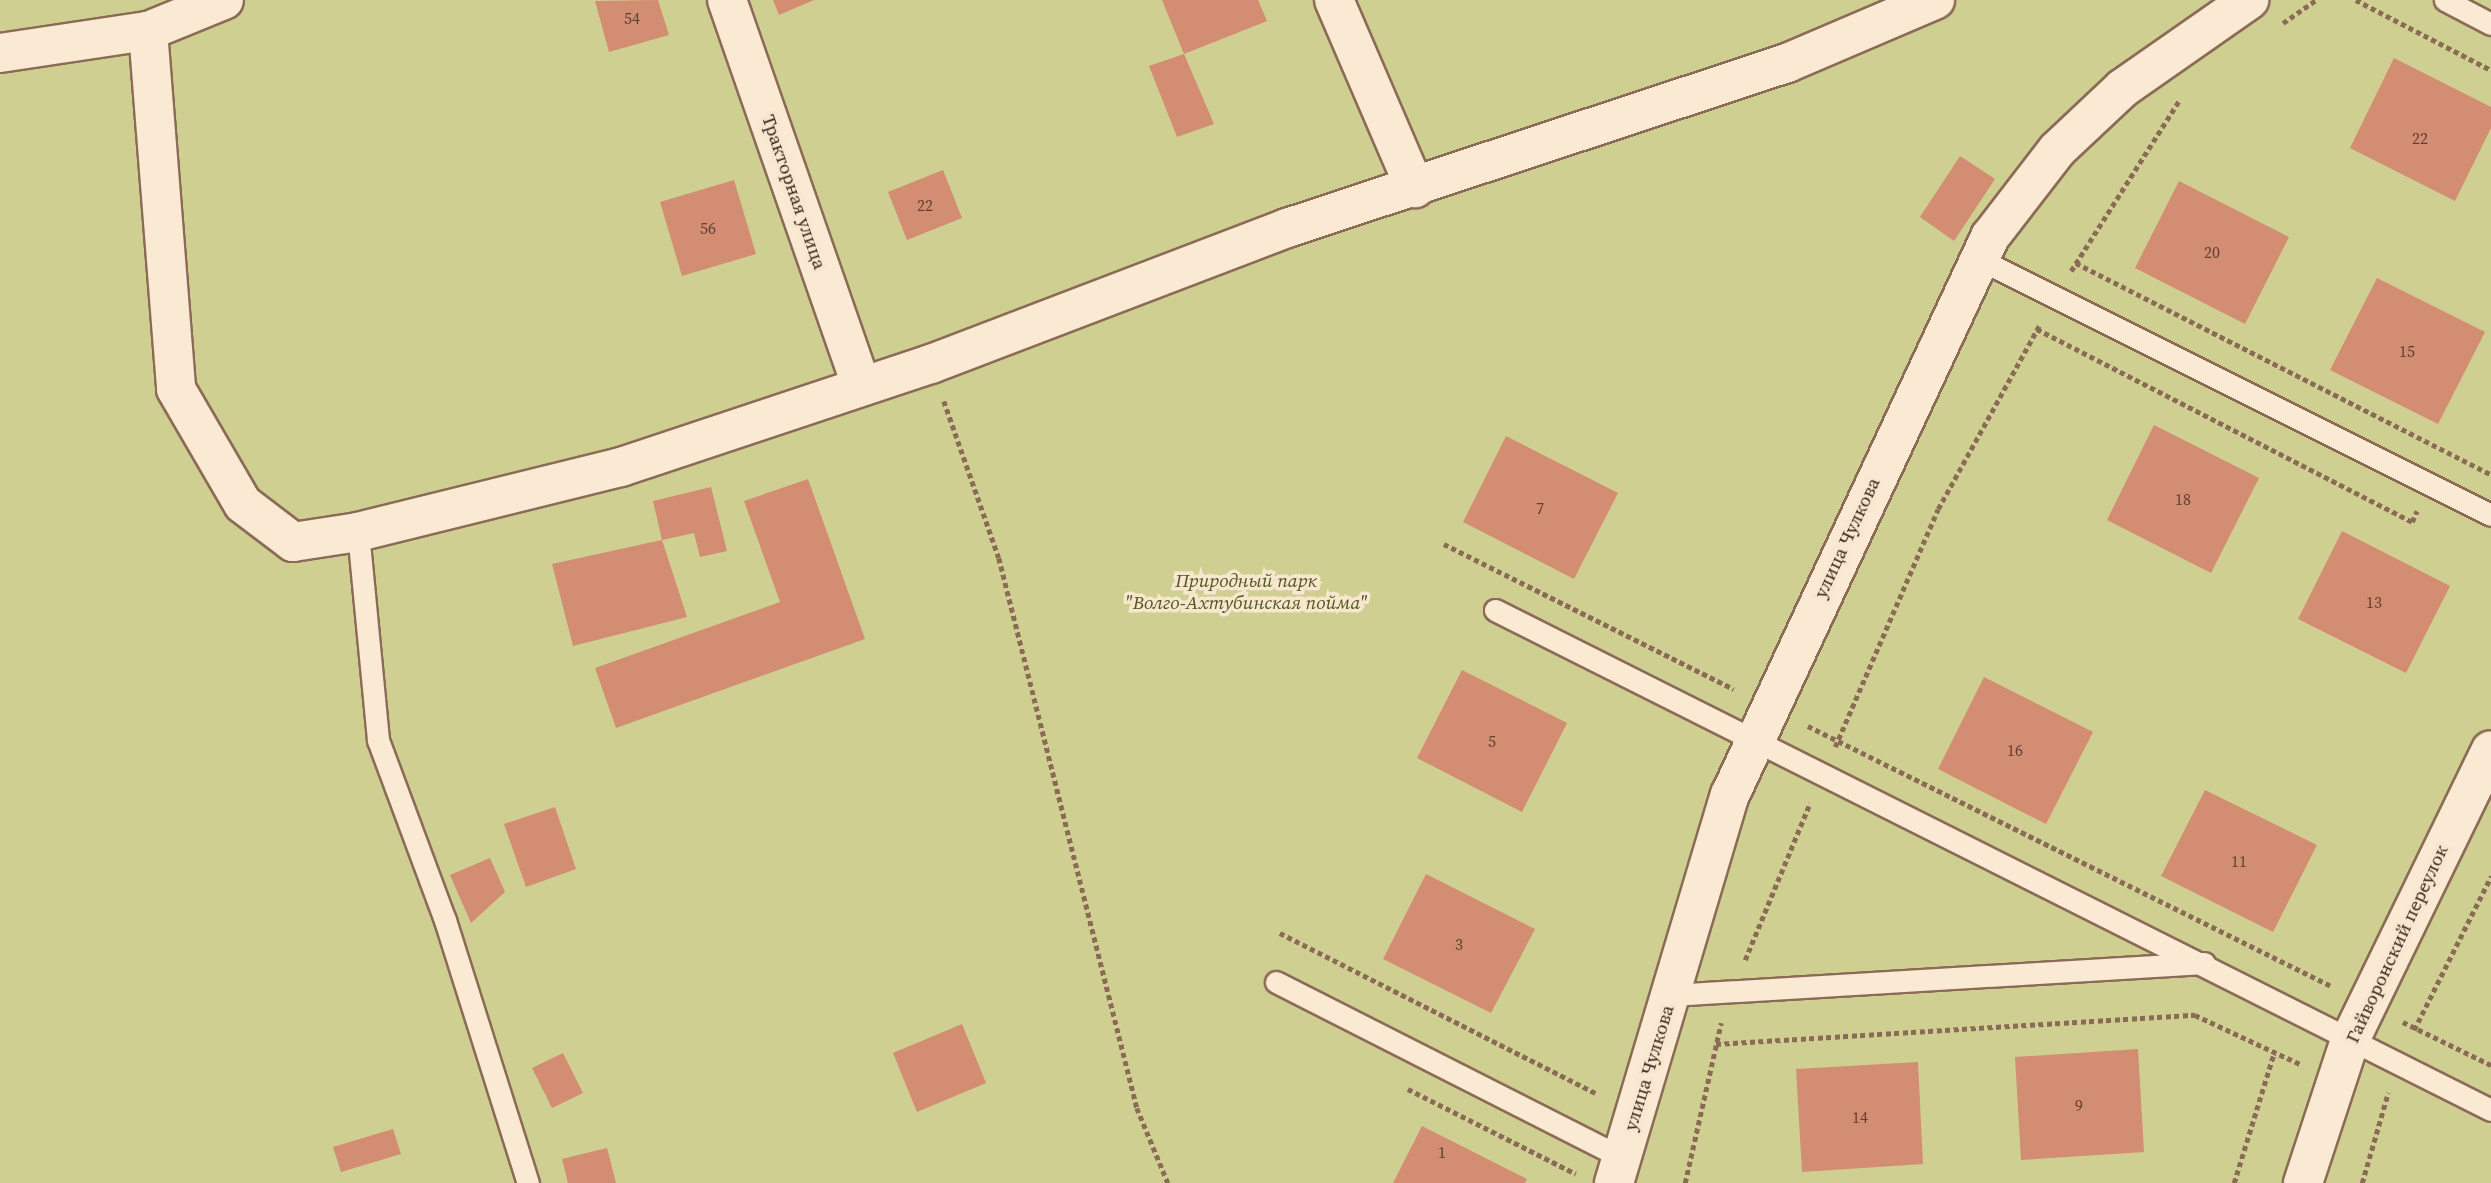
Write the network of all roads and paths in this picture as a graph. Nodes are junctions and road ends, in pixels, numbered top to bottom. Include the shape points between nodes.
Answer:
1 (223, 0) edge
2 (727, 0) edge
3 (1334, 0) edge
4 (1935, 0) edge
5 (2249, 0) edge
6 (2316, 0) edge
7 (2357, 0) edge
8 (2445, 0) edge
9 (2491, 24) edge
10 (2272, 30) dead end
11 (148, 31) junction
12 (0, 52) edge
13 (2491, 70) edge
14 (2185, 91) dead end
15 (1415, 188) junction
16 (1979, 259) junction
17 (2076, 263) junction
18 (2055, 296) junction
19 (2037, 329) junction
20 (931, 364) junction
21 (861, 385) junction
22 (2491, 474) edge
23 (2430, 484) junction
24 (2491, 515) edge
25 (358, 532) junction
26 (1444, 544) dead end
27 (1495, 610) dead end
28 (1763, 724) junction
29 (1837, 741) junction
30 (2491, 750) edge
31 (1822, 774) junction
32 (2478, 808) edge
33 (2491, 876) edge
34 (1280, 933) dead end
35 (2206, 962) junction
36 (1276, 982) dead end
37 (1732, 991) junction
38 (1671, 995) junction
39 (2366, 1003) junction
40 (2414, 1028) junction
41 (2350, 1040) junction
42 (1716, 1044) junction
43 (2274, 1053) junction
44 (2397, 1063) junction
45 (2491, 1065) edge
46 (2336, 1082) junction
47 (1408, 1089) dead end
48 (2491, 1110) edge
49 (1635, 1112) junction
50 (1605, 1172) edge
51 (528, 1183) edge
52 (1168, 1183) edge
53 (1685, 1183) edge
54 (2234, 1183) edge
55 (2303, 1183) edge
56 (2362, 1183) edge

1 - 11 street
2 - 21 street, Тракторная улица
3 - 15 street
4 - 15 street via 1787,63
5 - 16 street, улица Чулкова via 2123,88 2057,150
6 - 10 path
7 - 13 path
8 - 9 lane
11 - 12 street
11 - 25 street via 176,389 243,504 293,542
14 - 17 path
15 - 20 street via 1287,228
16 - 18 lane
16 - 28 street, улица Чулкова
17 - 18 path
17 - 22 path
18 - 19 path
18 - 23 lane
19 - 23 path via 2412,522
19 - 29 path via 1938,509
20 - 21 street
20 - 52 path via 999,558 1137,1108
21 - 25 street via 621,467
23 - 24 lane
25 - 51 lane via 378,740 445,920
26 - 28 path
27 - 28 lane
28 - 29 path
28 - 31 lane
28 - 38 street, улица Чулкова via 1730,795
29 - 31 path
29 - 39 path
30 - 32 street, Гайворонский переулок
31 - 35 lane
31 - 37 path
32 - 39 street, Гайворонский переулок
33 - 40 path
34 - 49 path
35 - 37 lane
35 - 41 lane
36 - 50 lane
37 - 38 lane
37 - 42 path
38 - 49 street, улица Чулкова
39 - 40 path
39 - 41 street, Гайворонский переулок
40 - 44 path
40 - 45 path
41 - 44 lane
41 - 46 street, Гайворонский переулок
42 - 43 path via 2195,1015
42 - 53 path
43 - 46 path
43 - 54 path
44 - 48 lane
44 - 56 path
46 - 55 street, Гайворонский переулок
47 - 50 path
49 - 50 street, улица Чулкова

